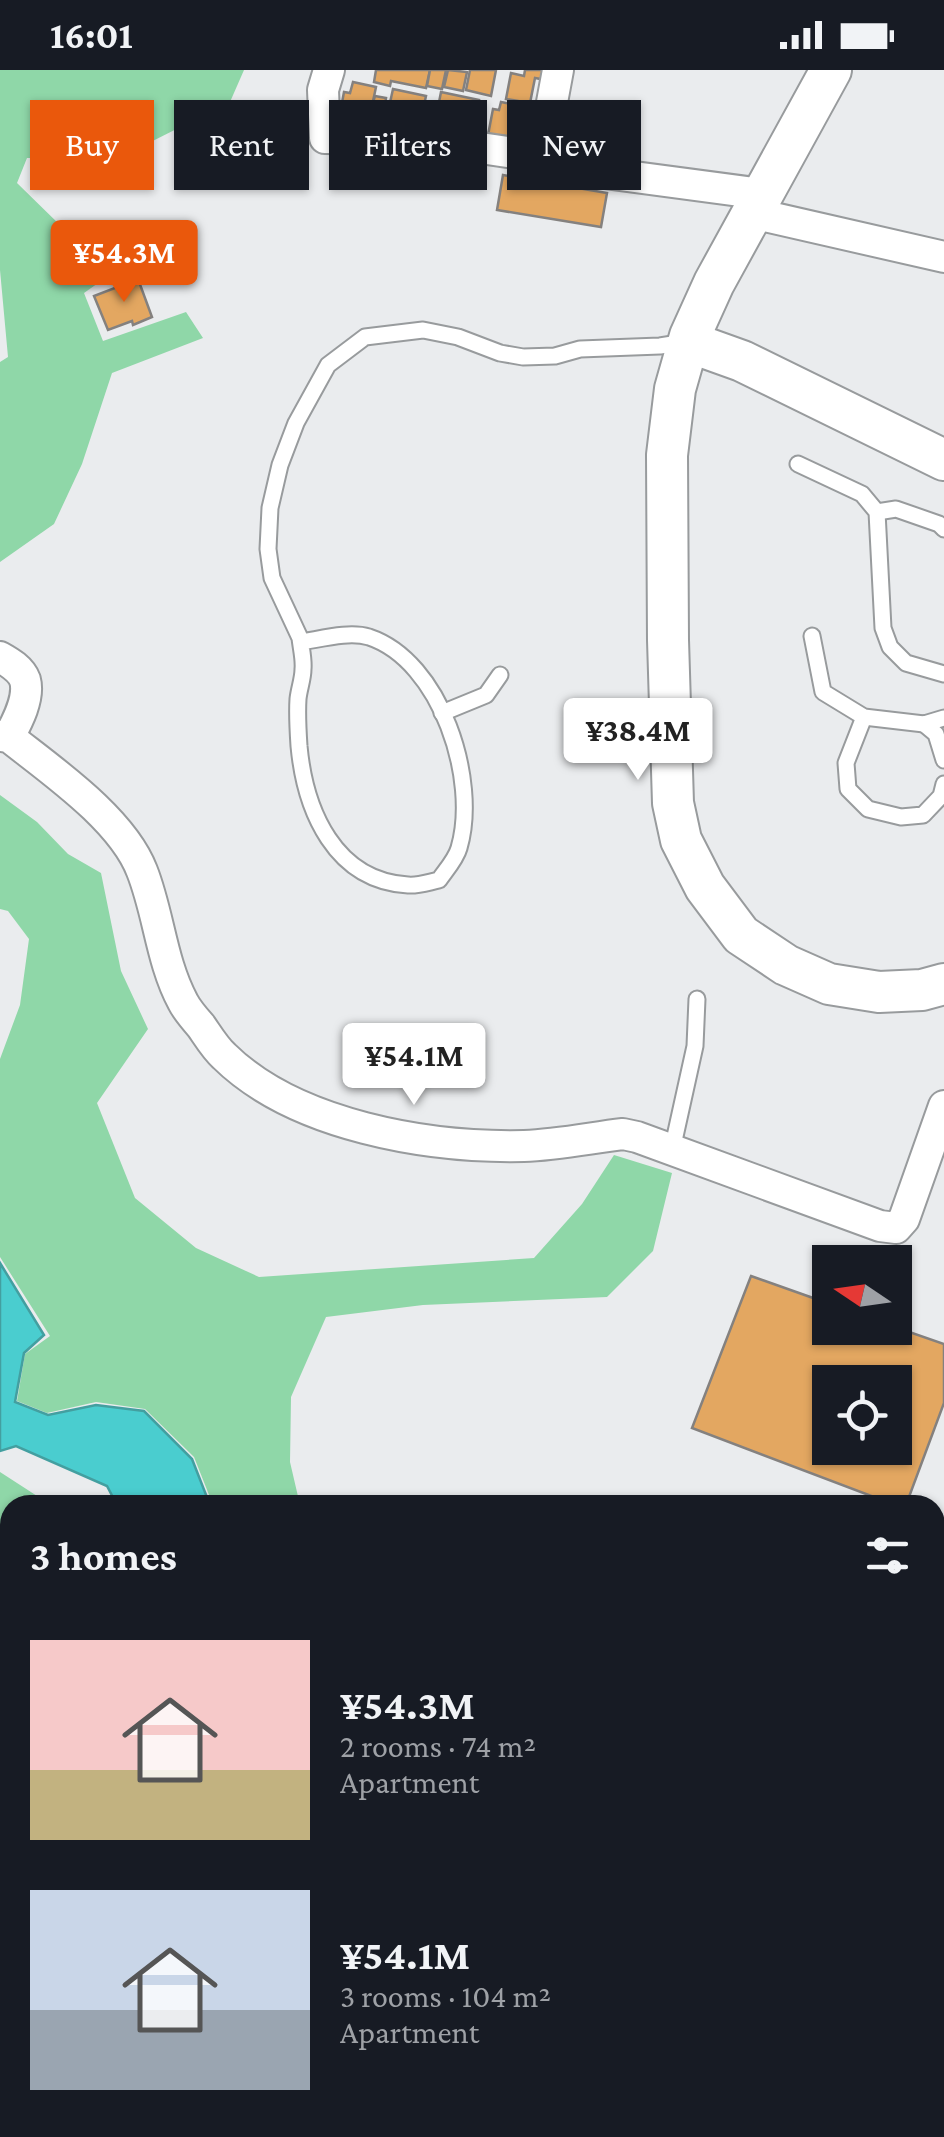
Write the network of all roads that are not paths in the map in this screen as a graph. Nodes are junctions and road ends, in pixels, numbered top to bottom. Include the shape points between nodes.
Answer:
1 (329, 70) edge
2 (558, 70) edge
3 (830, 70) edge
4 (552, 100) edge
5 (507, 152) edge
6 (641, 182) edge
7 (757, 204) junction
8 (944, 257) edge
9 (689, 342) junction
10 (944, 460) edge
11 (798, 464) dead end
12 (877, 512) junction
13 (944, 528) edge
14 (812, 636) dead end
15 (301, 642) junction
16 (0, 658) edge
17 (944, 674) edge
18 (500, 675) dead end
19 (442, 713) junction
20 (864, 717) junction
21 (944, 718) edge
22 (924, 724) junction
23 (5, 737) edge
24 (944, 760) edge
25 (944, 784) edge
26 (944, 984) edge
27 (697, 999) dead end
28 (944, 1106) edge
29 (672, 1150) junction

1 - 5 street via 323,90 326,138 426,140
2 - 4 street
3 - 7 street
6 - 7 street
7 - 8 street
7 - 9 street
9 - 10 street via 742,361
9 - 15 lane via 523,357 423,330 366,337 328,365 296,423 270,508 272,578
9 - 26 street via 667,454 673,785 681,840 705,888 741,935 786,965 828,984 878,992
11 - 12 lane via 862,494
12 - 13 lane via 896,509
12 - 17 lane via 883,628 890,648 906,663
14 - 20 lane via 823,692
15 - 19 lane via 365,635 392,646
15 - 19 lane via 299,746 307,790 320,824 354,869 411,886 439,880 458,851 463,780
16 - 23 street via 25,680 17,722
18 - 19 lane via 486,695
20 - 22 lane
20 - 25 lane via 846,762 848,789 868,809 923,815
21 - 22 lane
22 - 24 lane via 936,734
23 - 29 street via 114,826 141,866 168,971 184,1005 223,1056 268,1090 377,1133 444,1143 526,1146 623,1134
27 - 29 lane via 696,1046
28 - 29 street via 896,1228

